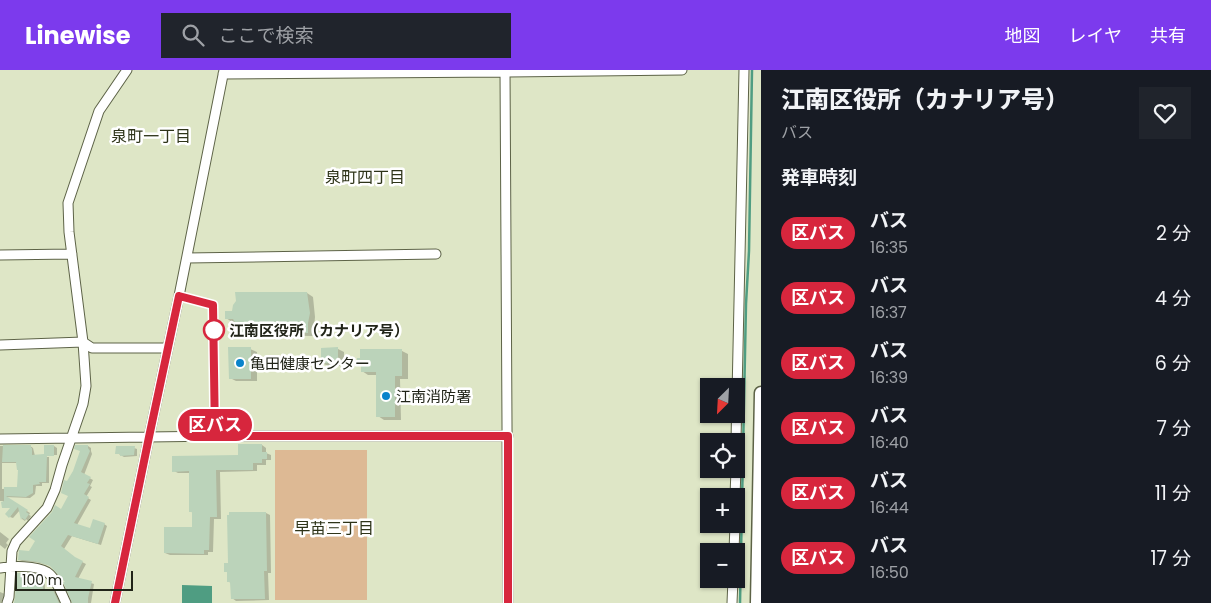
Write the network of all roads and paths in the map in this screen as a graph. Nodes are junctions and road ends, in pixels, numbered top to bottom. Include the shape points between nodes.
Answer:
1 (126, 70) edge
2 (682, 70) edge
3 (744, 70) edge
4 (505, 71) edge
5 (224, 72) edge
6 (72, 254) junction
7 (436, 254) dead end
8 (0, 255) edge
9 (186, 258) junction
10 (83, 342) junction
11 (0, 345) edge
12 (168, 348) junction
13 (761, 393) edge
14 (736, 433) edge
15 (508, 436) junction
16 (149, 437) junction
17 (0, 439) edge
18 (71, 439) junction
19 (11, 566) junction
20 (0, 568) edge
21 (733, 588) edge
22 (7, 603) edge
23 (66, 603) edge
24 (115, 603) edge
25 (508, 603) edge
26 (732, 603) edge
27 (757, 603) edge

1 - 6 street via 99,111 68,203
2 - 4 street
3 - 14 street
4 - 5 street
4 - 15 street
5 - 9 street
6 - 8 street
6 - 10 street
7 - 9 street
9 - 12 street
10 - 11 street
10 - 12 street via 92,348
10 - 18 street via 86,386
12 - 16 street
13 - 27 highway
15 - 16 street
15 - 25 street
16 - 18 street
16 - 24 street
17 - 18 street
18 - 19 street via 47,508 16,542
19 - 20 street
19 - 22 street
19 - 23 street via 48,572
21 - 26 street

